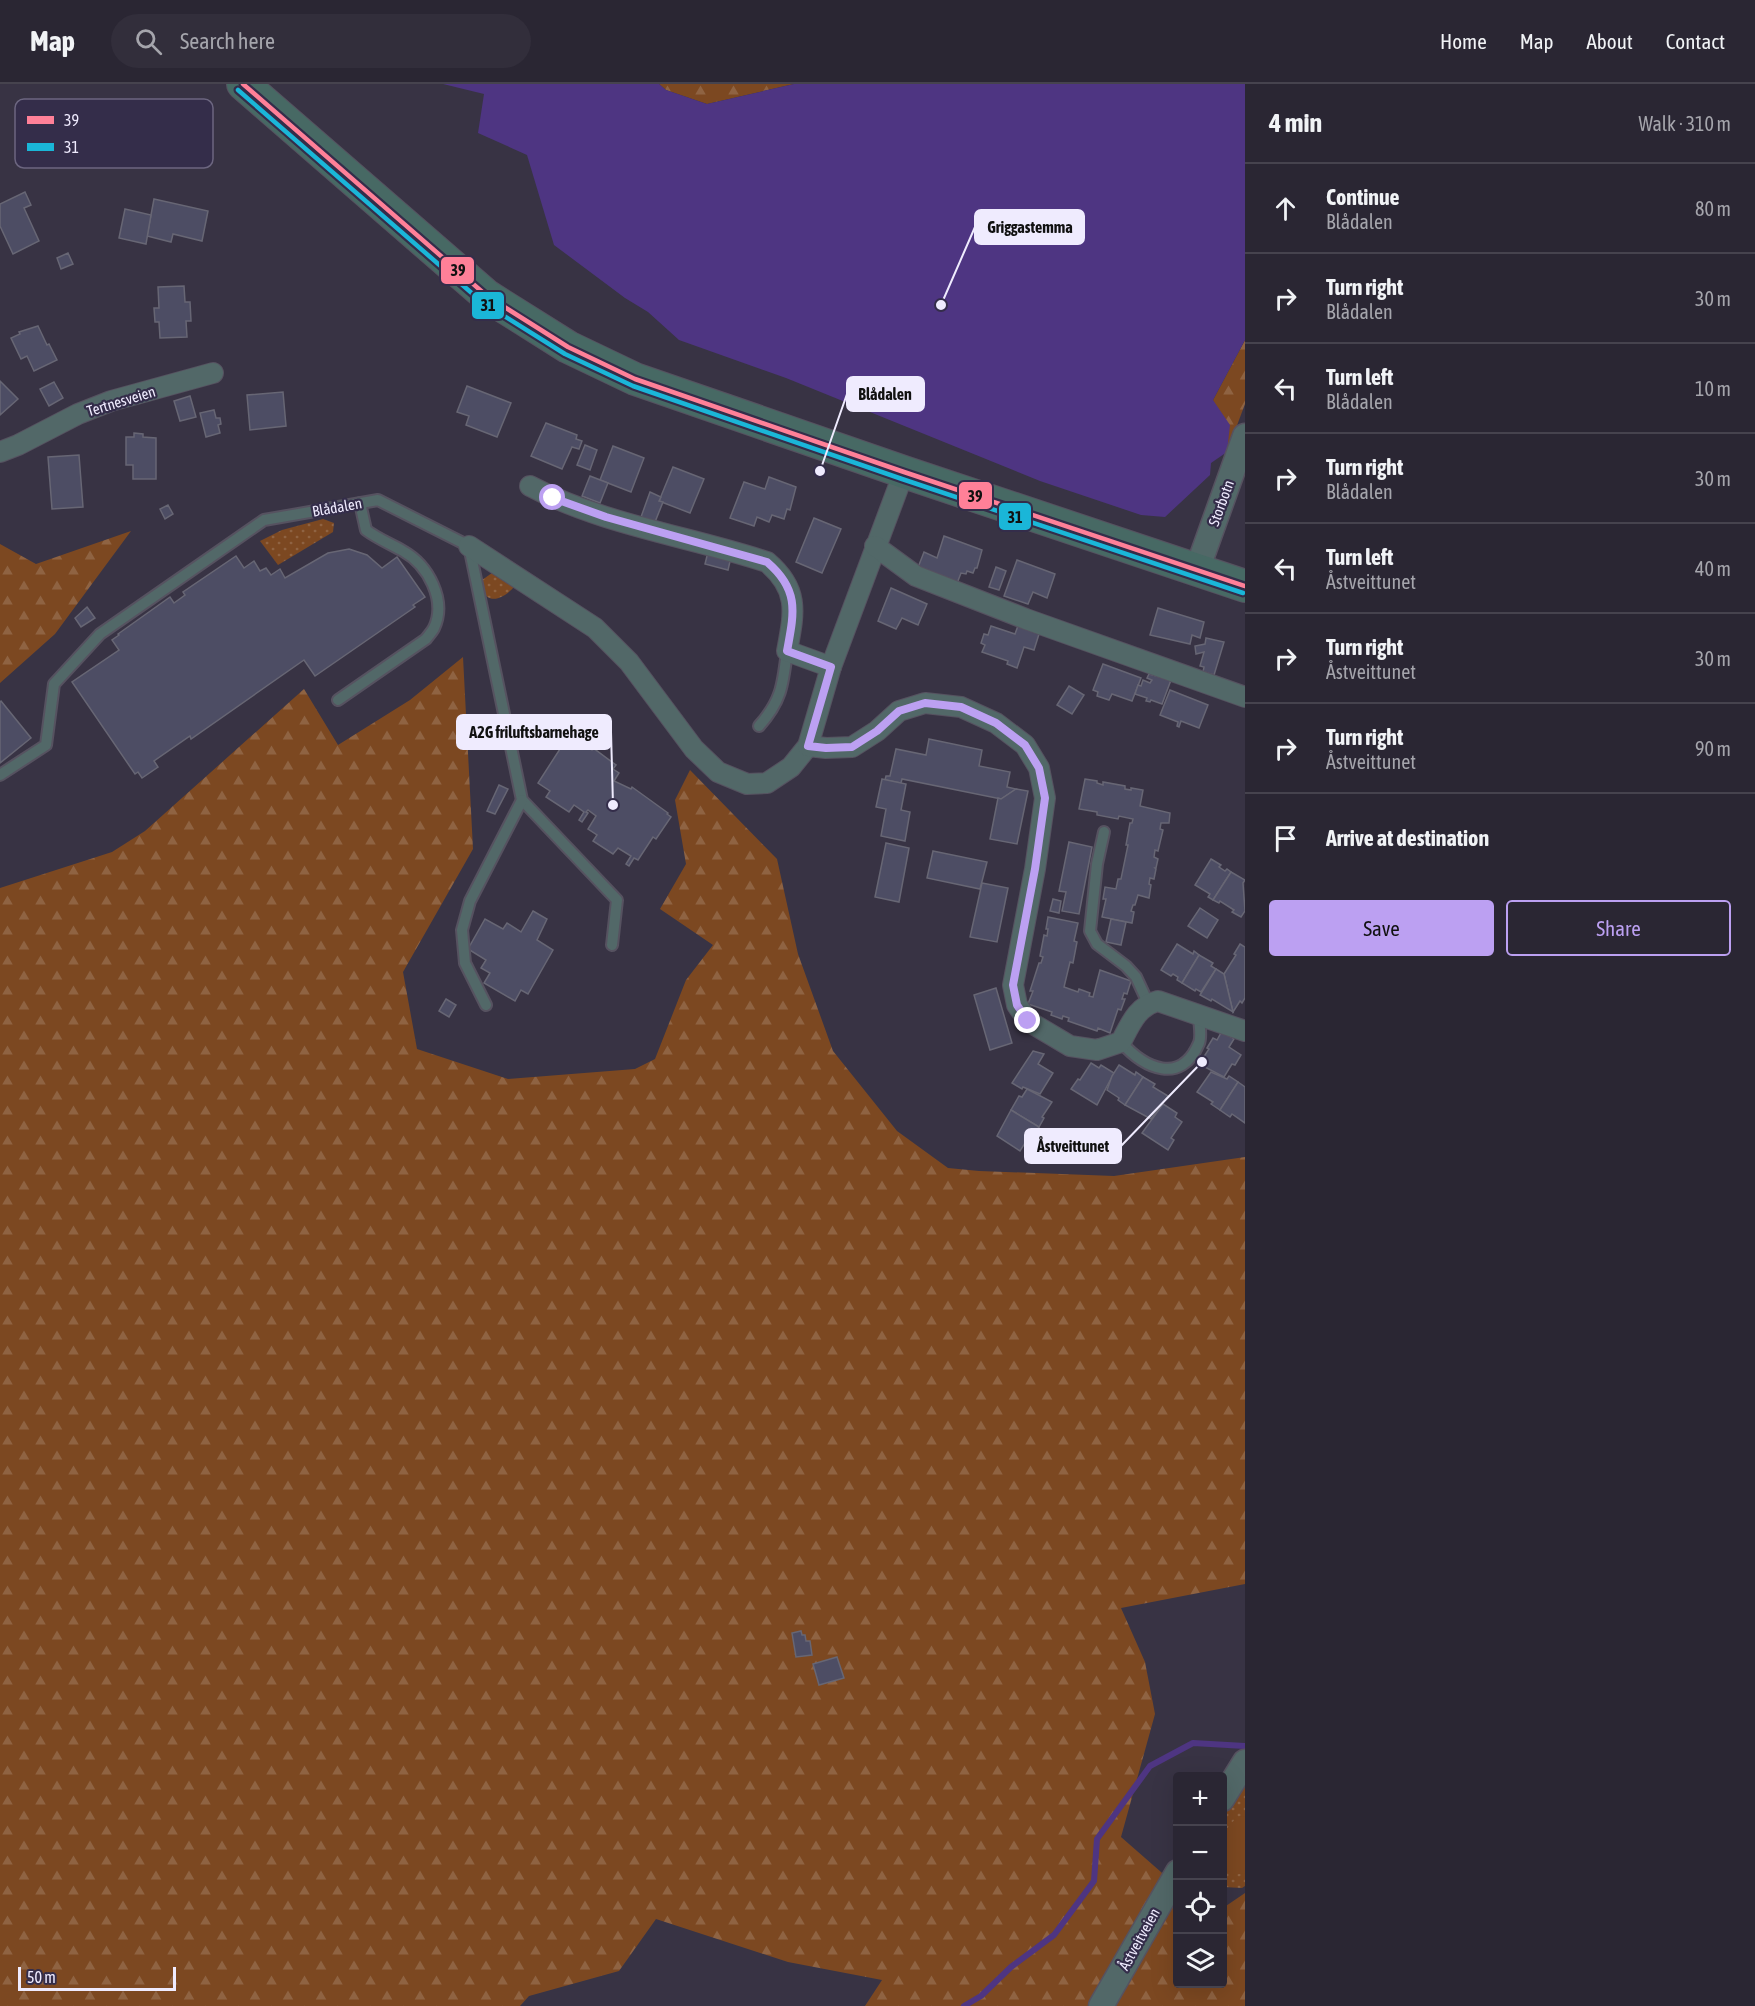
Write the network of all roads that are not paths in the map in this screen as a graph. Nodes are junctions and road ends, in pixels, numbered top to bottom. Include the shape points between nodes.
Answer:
1 (243, 84) edge
2 (213, 373) dead end
3 (1245, 436) edge
4 (0, 452) edge
5 (904, 472) junction
6 (530, 486) dead end
7 (360, 503) junction
8 (469, 546) junction
9 (875, 546) junction
10 (1197, 570) junction
11 (1245, 586) edge
12 (786, 657) junction
13 (831, 667) junction
14 (773, 678) dead end
15 (1245, 697) edge
16 (338, 700) dead end
17 (759, 726) dead end
18 (808, 746) junction
19 (0, 776) edge
20 (522, 800) junction
21 (1104, 832) dead end
22 (612, 945) dead end
23 (1148, 1003) junction
24 (486, 1005) dead end
25 (1199, 1016) junction
26 (1245, 1031) edge
27 (1121, 1042) junction
28 (1245, 1762) edge
29 (1227, 1790) edge
30 (1173, 1880) edge
31 (1101, 2006) edge

1 - 5 main road via 487,296 568,347 635,379
2 - 4 street, Tertnesveien via 111,401
3 - 10 street, Storbotn
5 - 9 street, Blådalen
5 - 10 main road
6 - 12 street via 606,517 767,562 781,574 790,592 793,617
7 - 8 lane, Blådalen via 378,500
7 - 16 lane via 366,530 405,551 421,566 434,584 437,609 434,628 426,639
7 - 19 lane, Blådalen via 264,520 100,634 54,684 46,745
8 - 18 street, Blådalen via 595,628 629,662 694,749 718,772 747,784 767,783 791,767
8 - 20 lane
9 - 13 street, Blådalen
9 - 15 street via 916,576
10 - 11 main road
12 - 13 street
12 - 14 lane
12 - 17 lane via 784,684 772,711
13 - 18 street, Blådalen
18 - 27 street via 852,747 899,711 925,703 961,707 996,723 1025,745 1039,768 1045,798 1013,985 1017,1005 1028,1021 1070,1046 1097,1050
20 - 22 lane via 617,900
20 - 24 lane via 470,901 462,930 465,963
21 - 23 lane via 1090,931 1097,944 1136,977
23 - 25 street via 1158,1001
23 - 27 street via 1135,1016
25 - 26 street
25 - 27 lane via 1200,1042 1181,1065 1163,1070 1152,1068 1133,1056
28 - 29 street
30 - 31 street, Åstveitveien

